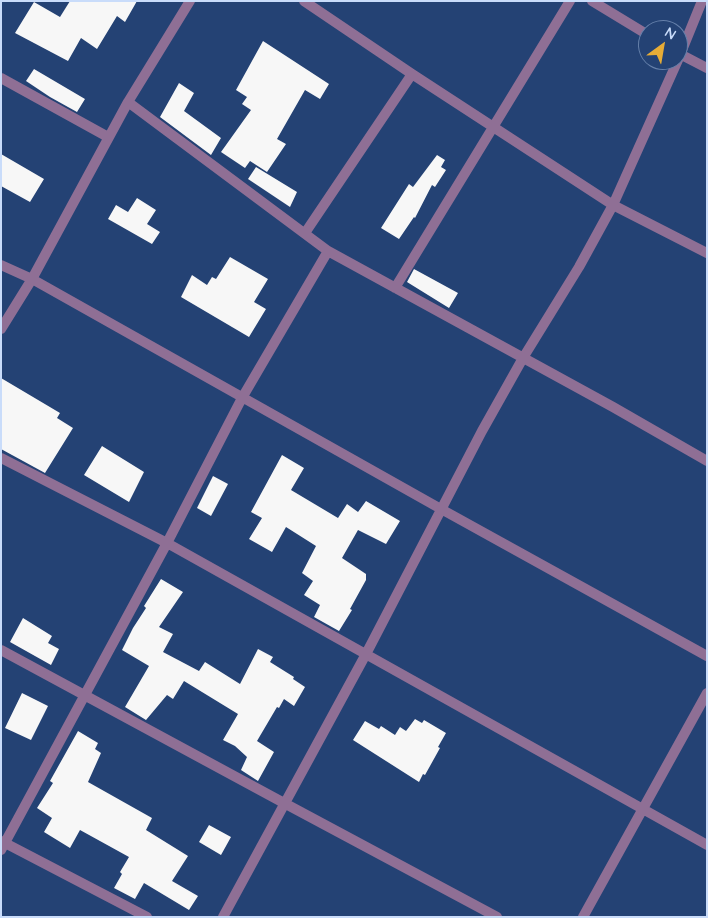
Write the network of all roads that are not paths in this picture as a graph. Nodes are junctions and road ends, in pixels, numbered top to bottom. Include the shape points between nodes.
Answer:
1 (190, 1) edge
2 (304, 1) edge
3 (570, 1) edge
4 (592, 1) edge
5 (702, 1) edge
6 (638, 29) edge
7 (688, 35) edge
8 (688, 61) edge
9 (707, 68) edge
10 (673, 70) edge
11 (412, 74) junction
12 (1, 78) edge
13 (128, 102) junction
14 (495, 127) junction
15 (108, 137) junction
16 (612, 204) junction
17 (305, 233) junction
18 (328, 251) junction
19 (707, 253) edge
20 (1, 265) edge
21 (32, 279) junction
22 (395, 288) junction
23 (1, 329) edge
24 (523, 358) junction
25 (242, 398) junction
26 (1, 458) edge
27 (707, 461) edge
28 (441, 509) junction
29 (167, 543) junction
30 (1, 650) edge
31 (366, 654) junction
32 (707, 656) edge
33 (707, 693) edge
34 (84, 695) junction
35 (284, 803) junction
36 (643, 810) junction
37 (2, 844) edge
38 (707, 845) edge
39 (147, 917) edge
40 (223, 917) edge
41 (497, 917) edge
42 (583, 917) edge

1 - 13 street
2 - 11 street
3 - 14 street
4 - 6 street
5 - 7 street
8 - 9 street
10 - 16 street
11 - 14 street
11 - 17 street
12 - 15 street
13 - 15 street
13 - 17 street
14 - 16 street
14 - 22 street
15 - 21 street
16 - 19 street
16 - 24 street via 579,267
17 - 18 street
18 - 22 street
18 - 25 street
20 - 21 street
21 - 23 street
21 - 25 street
22 - 24 street
24 - 27 street
24 - 28 street
25 - 28 street
25 - 29 street
26 - 29 street
28 - 31 street
28 - 32 street
29 - 31 street
29 - 34 street
30 - 34 street
31 - 35 street
31 - 36 street
33 - 36 street
34 - 35 street
34 - 37 street
35 - 40 street
35 - 41 street
36 - 38 street
36 - 42 street
37 - 39 street

